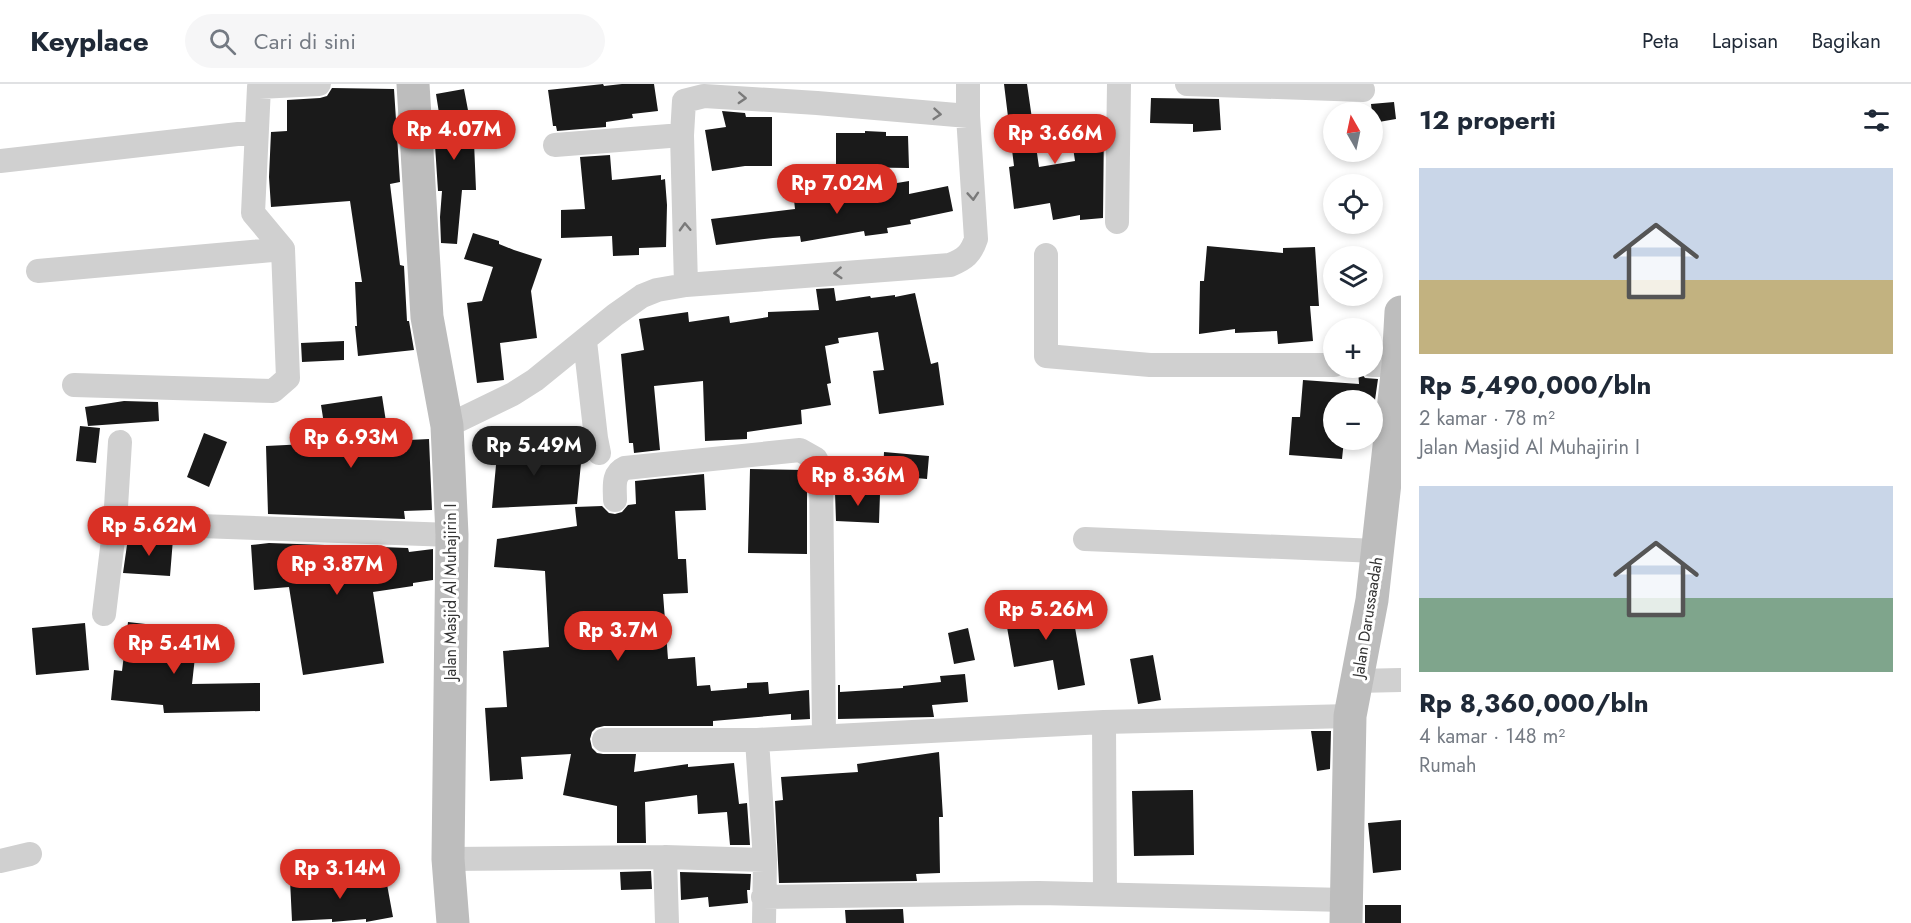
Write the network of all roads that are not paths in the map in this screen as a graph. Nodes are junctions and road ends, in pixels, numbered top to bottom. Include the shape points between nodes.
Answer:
1 (320, 84) edge
2 (413, 84) edge
3 (968, 84) edge
4 (1119, 84) edge
5 (1187, 84) edge
6 (1363, 90) dead end
7 (968, 116) junction
8 (256, 132) junction
9 (682, 135) junction
10 (555, 144) dead end
11 (0, 161) edge
12 (1117, 222) dead end
13 (283, 249) junction
14 (1046, 255) dead end
15 (38, 271) dead end
16 (686, 285) junction
17 (1401, 312) edge
18 (585, 341) junction
19 (1323, 365) edge
20 (1385, 365) edge
21 (74, 386) dead end
22 (447, 426) junction
23 (120, 442) dead end
24 (599, 453) dead end
25 (615, 500) dead end
26 (115, 523) junction
27 (452, 535) junction
28 (1085, 539) dead end
29 (1377, 551) junction
30 (104, 614) dead end
31 (1401, 680) edge
32 (1356, 681) junction
33 (1350, 716) junction
34 (1104, 722) junction
35 (824, 735) junction
36 (604, 740) dead end
37 (757, 740) junction
38 (30, 854) dead end
39 (665, 857) junction
40 (448, 859) junction
41 (765, 860) junction
42 (0, 861) edge
43 (1105, 894) junction
44 (763, 897) junction
45 (1346, 911) edge
46 (453, 923) edge
47 (667, 923) edge
48 (764, 923) edge

1 - 8 street via 259,87
2 - 22 street, Jalan Masjid Al Muhajirin I via 427,317
3 - 7 street
4 - 12 street
5 - 6 street
9 -> 7 street via 684,100 704,96
7 -> 16 street via 976,239 971,253 963,260 950,265
8 - 11 street
8 - 13 street via 253,213
9 - 10 street
16 -> 9 street
13 - 15 street
13 - 21 street via 288,378 273,391
14 - 19 street via 1046,356 1150,365
16 - 18 street via 642,296
17 - 20 street, Jalan Darussaadah
18 - 22 street via 513,394
18 - 24 street
20 - 29 street, Jalan Darussaadah
22 - 27 street, Jalan Masjid Al Muhajirin I
23 - 26 street
25 - 35 street via 616,476 625,468 800,450 816,459 821,472
26 - 27 street
26 - 30 street
27 - 40 street, Jalan Masjid Al Muhajirin I
28 - 29 street
29 - 32 street, Jalan Darussaadah
31 - 32 street
32 - 33 street, Jalan Darussaadah
33 - 34 street
33 - 45 street, Jalan Darussaadah
34 - 35 street
34 - 43 street
35 - 37 street
36 - 37 street
37 - 41 street
38 - 42 street
39 - 40 street
39 - 41 street
39 - 47 street
40 - 46 street, Jalan Masjid Al Muhajirin I
41 - 44 street
43 - 44 street
43 - 45 street
44 - 48 street

